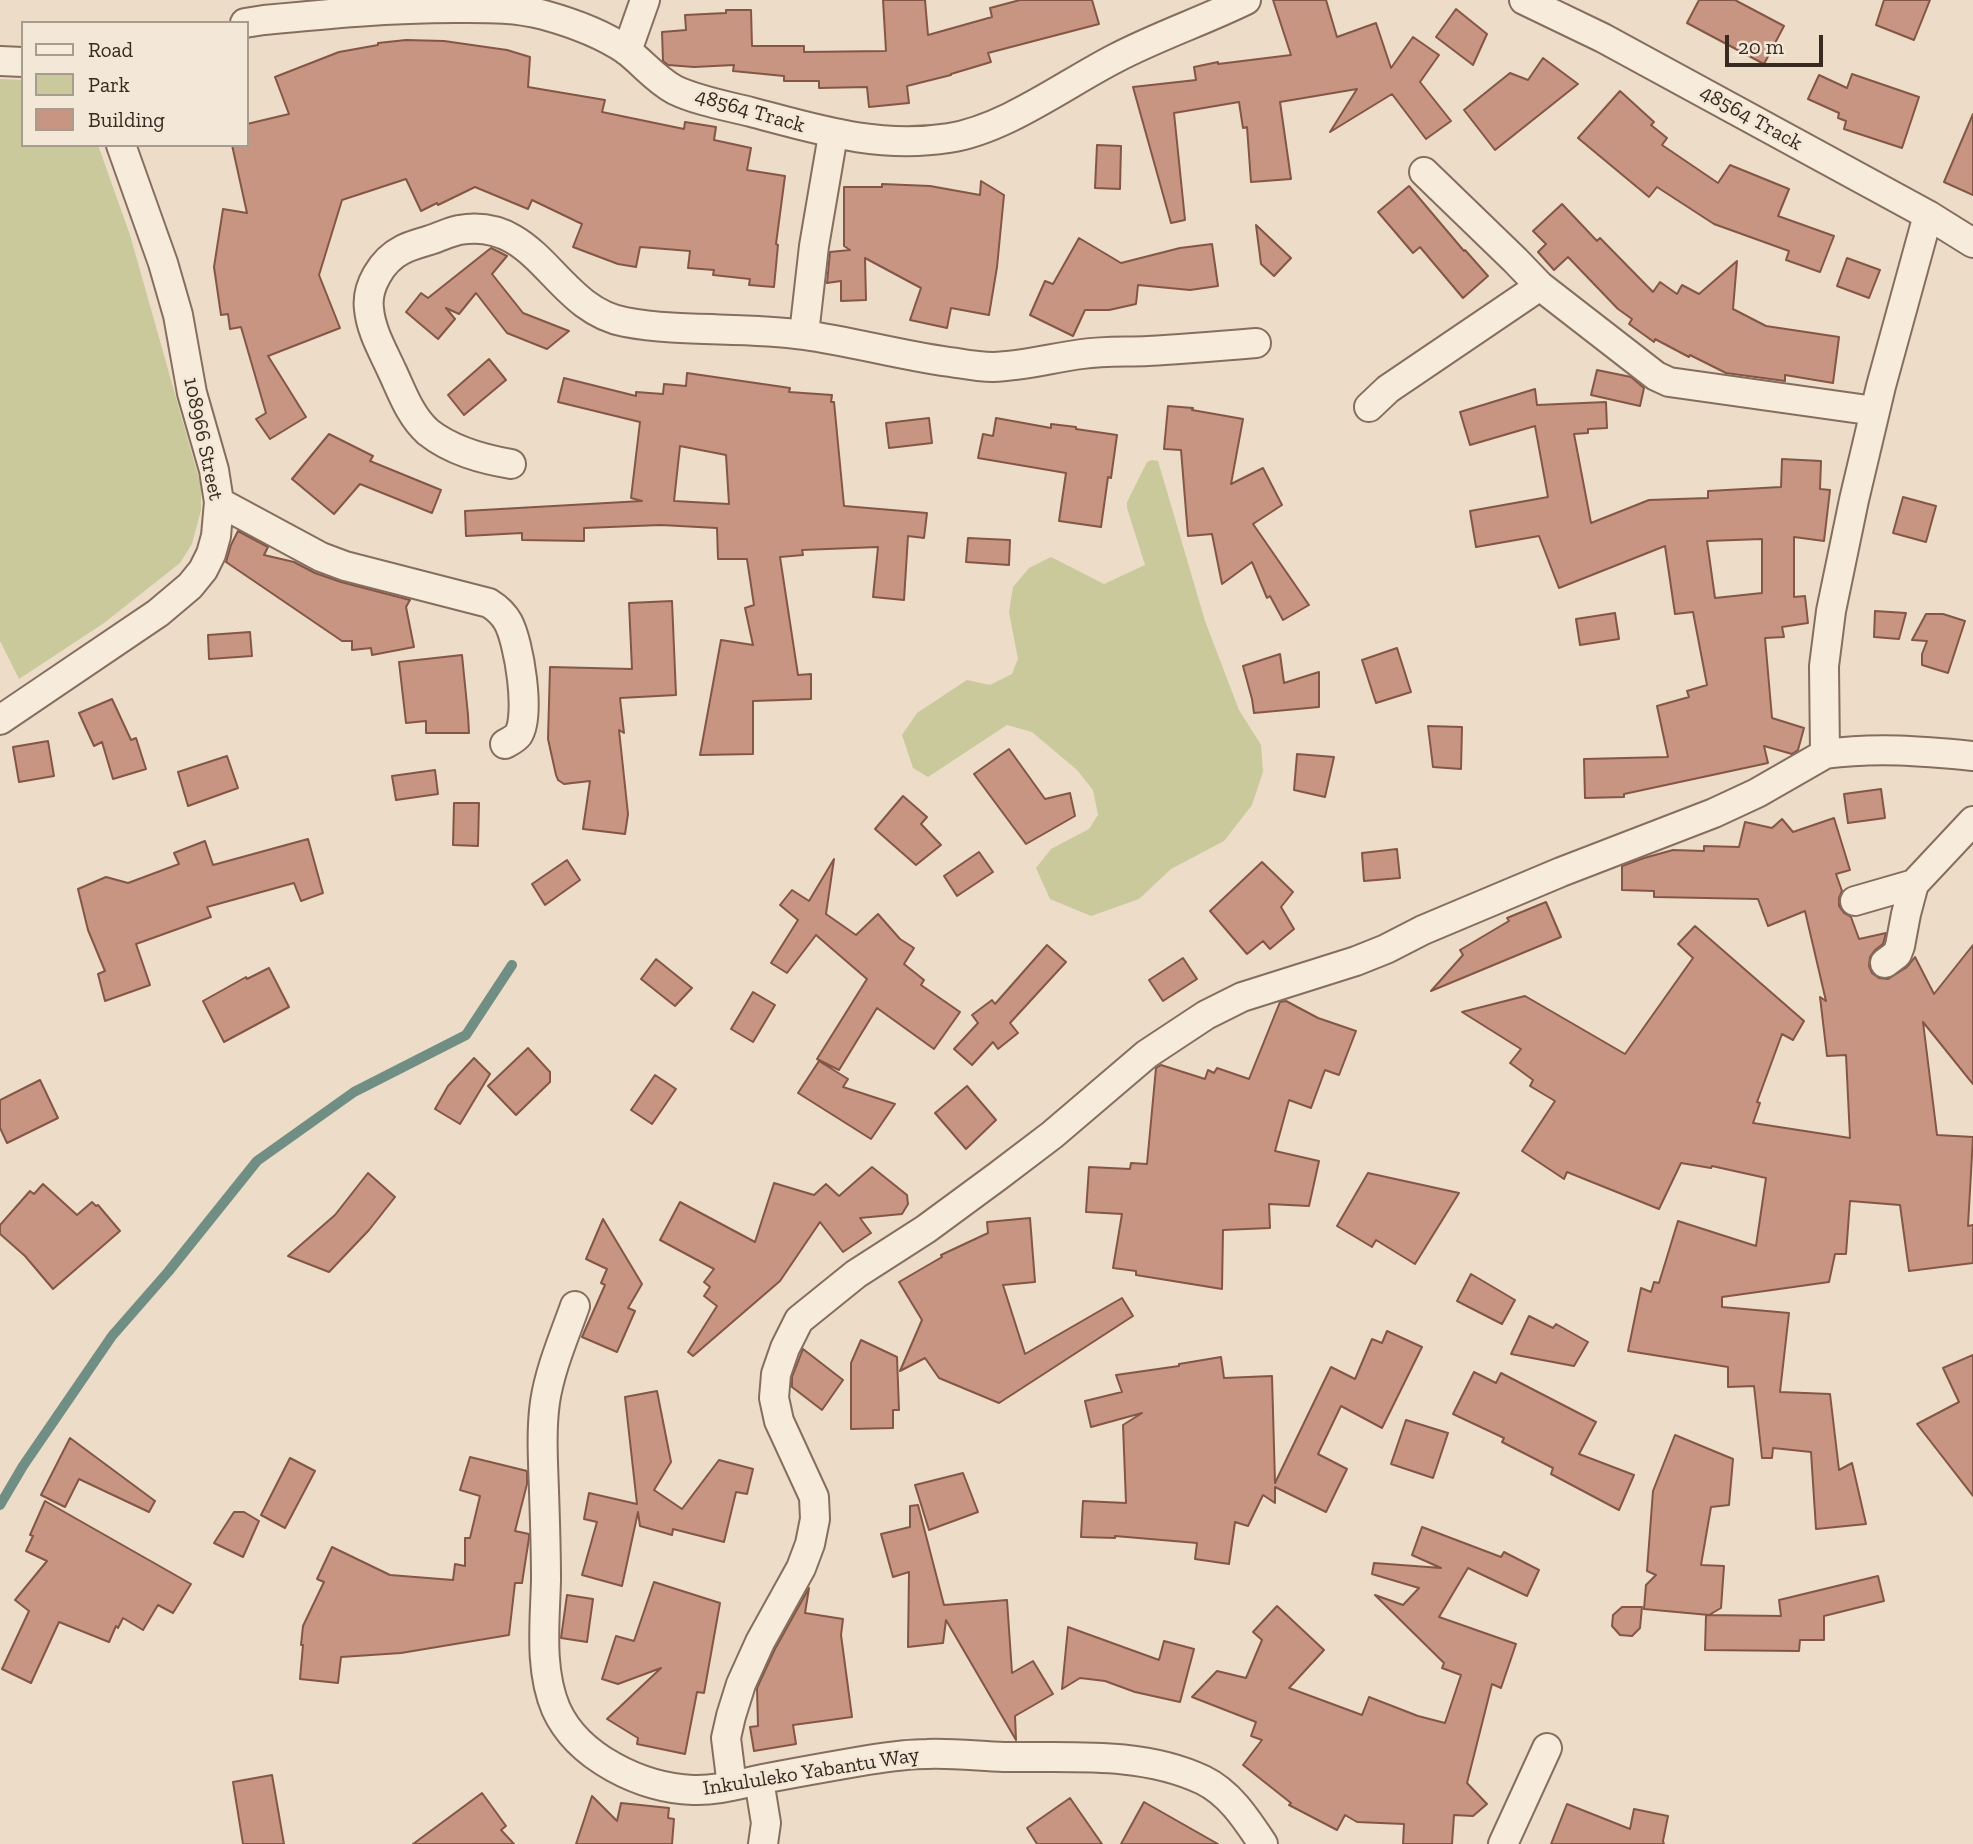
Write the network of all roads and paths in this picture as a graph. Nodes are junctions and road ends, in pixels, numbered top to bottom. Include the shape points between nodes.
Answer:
1 (645, 0) edge
2 (1246, 0) edge
3 (1524, 0) edge
4 (248, 23) edge
5 (627, 51) junction
6 (0, 61) edge
7 (21, 62) edge
8 (834, 135) junction
9 (122, 147) edge
10 (1424, 172) dead end
11 (1928, 215) junction
12 (1973, 243) edge
13 (1540, 286) junction
14 (804, 334) junction
15 (1256, 343) dead end
16 (1370, 407) dead end
17 (1875, 411) junction
18 (511, 464) dead end
19 (219, 502) junction
20 (0, 720) edge
21 (505, 744) dead end
22 (1825, 754) junction
23 (1973, 756) edge
24 (1973, 821) edge
25 (1914, 884) junction
26 (1855, 901) dead end
27 (1885, 963) dead end
28 (575, 1306) dead end
29 (1547, 1748) dead end
30 (759, 1780) junction
31 (732, 1786) junction
32 (763, 1844) edge
33 (1263, 1844) edge
34 (1503, 1844) edge

1 - 5 street
2 - 8 street, 48564 Track via 1116,58 990,125 919,142
3 - 11 street, 48564 Track via 1603,38
4 - 5 street, 48564 Track via 410,8 508,9 578,25
5 - 8 street, 48564 Track via 657,79 677,90
6 - 7 street
8 - 14 street
9 - 19 street, 108966 Street via 178,316
10 - 13 street
11 - 12 street, 48564 Track
11 - 17 street
13 - 16 street via 1388,389
13 - 17 street via 1647,371 1669,382
14 - 15 street via 991,367 1084,353
14 - 18 street via 664,326 610,318 579,300 526,247 506,234 457,231 401,250 385,262 374,281 369,309 372,327 409,408 442,442
17 - 22 street via 1831,611 1825,666
19 - 20 street, 108966 Street via 211,554 190,586 158,613
19 - 21 street via 321,557 489,603 500,611 514,635 524,691 524,722 514,739
22 - 23 street via 1860,749
22 - 31 street via 1714,813 1561,872 1356,961 1242,998 1206,1015 1147,1054 1052,1135 799,1320 776,1374 774,1398 779,1421 814,1497 815,1519 801,1568 741,1684 731,1716 726,1738
24 - 25 street
25 - 26 street
25 - 27 street via 1900,946
28 - 31 street, Inkululeko Yabantu Way via 545,1399 542,1431 545,1669 554,1702 587,1749 622,1771 673,1788
29 - 34 street
30 - 31 street, Inkululeko Yabantu Way
30 - 32 street via 766,1823
30 - 33 street, Inkululeko Yabantu Way via 929,1753 1140,1762 1172,1768 1226,1795

